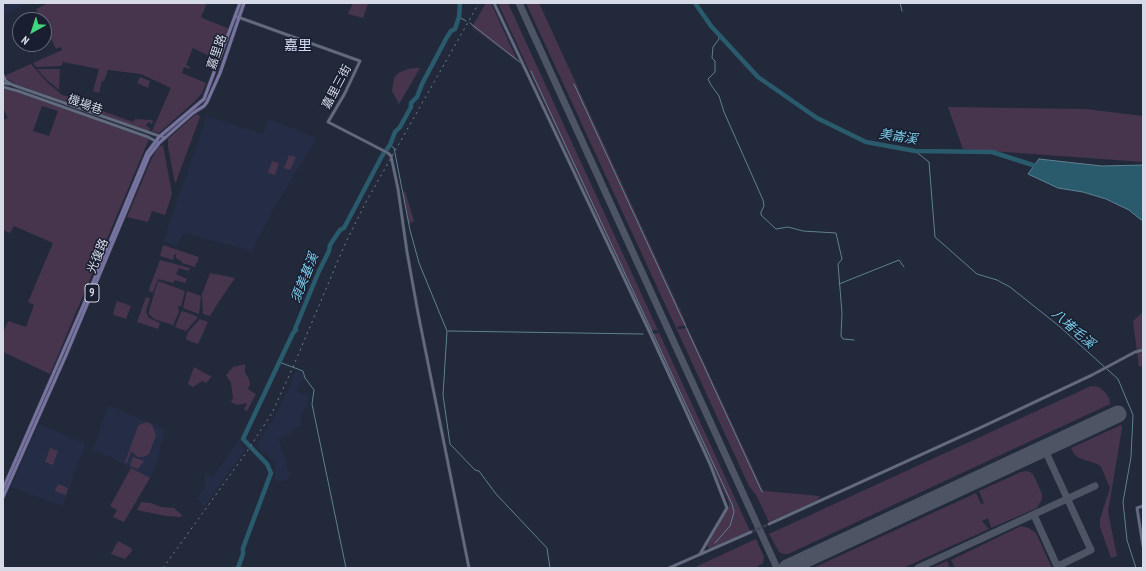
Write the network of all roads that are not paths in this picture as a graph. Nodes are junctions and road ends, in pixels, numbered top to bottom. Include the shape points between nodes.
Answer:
1 (240, 3) edge
2 (244, 3) edge
3 (494, 3) edge
4 (237, 16) junction
5 (3, 75) edge
6 (3, 83) edge
7 (13, 85) junction
8 (3, 87) edge
9 (204, 99) joint
10 (204, 106) joint
11 (136, 128) junction
12 (135, 132) junction
13 (159, 137) junction
14 (165, 138) junction
15 (157, 142) junction
16 (1143, 350) edge
17 (3, 489) edge
18 (3, 497) edge
19 (1143, 506) edge
20 (769, 524) tunnel mouth
21 (751, 532) tunnel mouth
22 (1143, 546) edge
23 (700, 554) junction
24 (469, 568) edge
25 (669, 568) edge

1 - 4 main road, 嘉里路 / 9
2 - 4 main road, 嘉里路 / 9
3 - 23 street via 653,340 710,464 727,508
4 - 9 main road, 嘉里路 / 9
4 - 10 main road, 嘉里路 / 9 via 212,94
4 - 24 street, 嘉里三街 via 360,61 328,122 391,156 418,313
5 - 7 street, 機場巷 via 6,81
6 - 7 street, 機場巷
7 - 11 street, 機場巷
8 - 12 street, 機場巷
9 - 13 main road, 光復路 / 9
10 - 14 main road, 光復路 / 9
11 - 12 street
11 - 13 street, 機場巷
12 - 15 street, 機場巷
13 - 14 street, 機場巷
13 - 15 main road, 光復路 / 9
14 - 15 main road, 光復路 / 9
15 - 17 main road, 光復路 / 9 via 147,153
15 - 18 main road, 光復路 / 9
16 - 20 street
19 - 22 street via 1137,508
21 - 23 street
23 - 25 street

